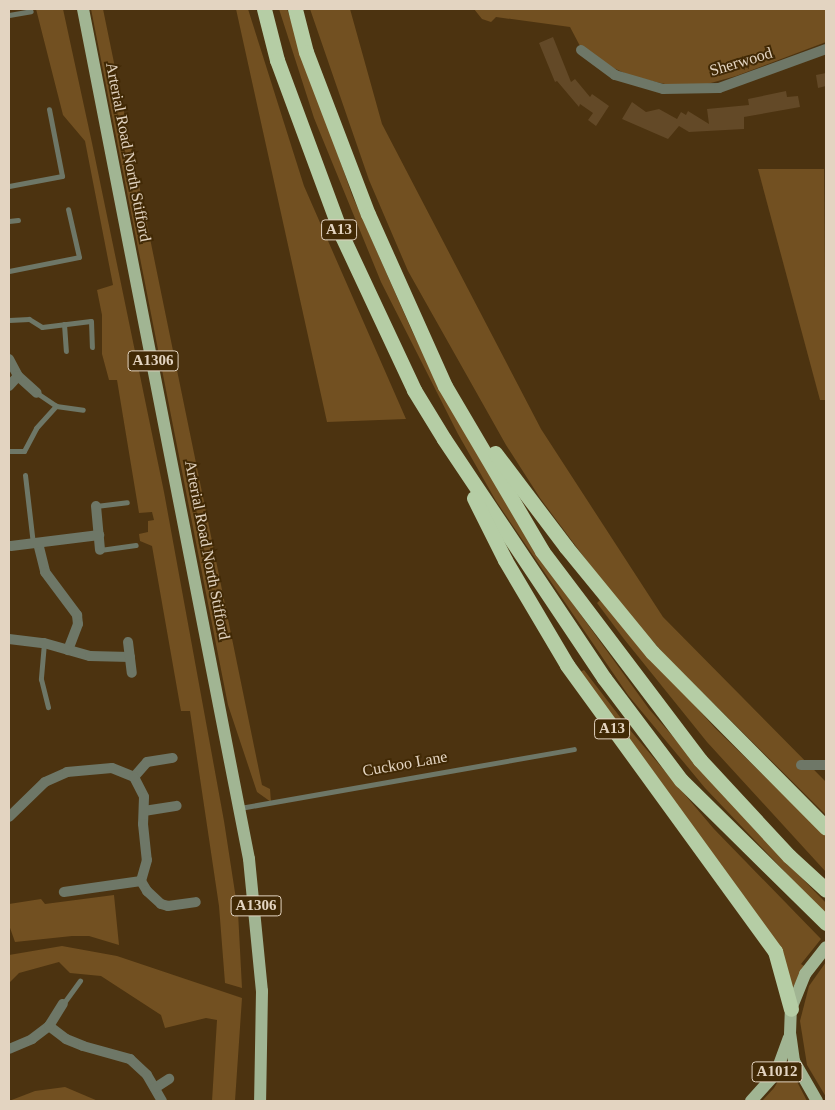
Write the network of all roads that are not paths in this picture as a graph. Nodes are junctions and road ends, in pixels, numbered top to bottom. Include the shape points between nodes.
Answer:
1 (83, 9) edge
2 (264, 9) edge
3 (295, 9) edge
4 (31, 11) dead end
5 (9, 15) edge
6 (826, 49) edge
7 (581, 50) dead end
8 (49, 109) dead end
9 (9, 186) edge
10 (68, 209) dead end
11 (18, 220) dead end
12 (9, 221) edge
13 (9, 271) edge
14 (9, 320) edge
15 (64, 324) junction
16 (92, 347) dead end
17 (66, 351) dead end
18 (9, 359) edge
19 (18, 376) junction
20 (9, 386) edge
21 (445, 386) junction
22 (37, 393) joint
23 (56, 406) junction
24 (83, 410) dead end
25 (444, 439) junction
26 (9, 451) edge
27 (25, 475) dead end
28 (128, 502) dead end
29 (96, 506) joint
30 (99, 535) junction
31 (36, 544) junction
32 (136, 545) dead end
33 (10, 546) edge
34 (100, 550) joint
35 (9, 639) edge
36 (128, 642) dead end
37 (44, 643) junction
38 (68, 650) junction
39 (130, 657) junction
40 (132, 673) dead end
41 (48, 707) dead end
42 (574, 749) dead end
43 (173, 758) dead end
44 (826, 764) edge
45 (802, 765) dead end
46 (134, 777) junction
47 (177, 806) dead end
48 (240, 808) junction
49 (144, 811) junction
50 (9, 817) edge
51 (826, 828) edge
52 (141, 881) junction
53 (826, 890) edge
54 (64, 892) dead end
55 (196, 902) dead end
56 (826, 922) edge
57 (826, 947) edge
58 (80, 980) dead end
59 (63, 1004) joint
60 (791, 1009) junction
61 (49, 1026) junction
62 (790, 1034) junction
63 (9, 1049) edge
64 (169, 1080) dead end
65 (155, 1088) junction
66 (162, 1101) edge
67 (260, 1101) edge
68 (751, 1101) edge
69 (817, 1101) edge

1 - 48 main road, Arterial Road North Stifford / A1306
2 - 25 highway, A13 via 277,60 342,236 414,390
3 - 21 highway, A13 via 306,52 368,214
4 - 5 lane
6 - 7 street, Sherwood via 719,88 663,89 615,75
8 - 9 lane via 62,176
10 - 13 lane via 79,257
11 - 12 lane
14 - 15 lane via 29,319 42,327
15 - 16 lane via 91,321
15 - 17 lane
18 - 19 street
19 - 20 street
19 - 22 street
21 - 51 highway, A13 via 566,547 652,652
21 - 53 highway, A13 via 542,551 619,657 700,760 789,856
22 - 23 lane
23 - 24 lane
23 - 26 lane via 36,428 24,451
25 - 56 highway, A13 via 604,678 681,780
25 - 60 highway, A13 via 505,560 567,665 775,951
27 - 31 lane
28 - 29 lane
29 - 30 street
30 - 31 street
30 - 34 street
31 - 33 street
31 - 38 street via 45,572 78,619
32 - 34 lane
35 - 37 street
36 - 39 street
37 - 38 street
37 - 41 lane via 41,679
38 - 39 street via 90,656
39 - 40 street
42 - 48 lane, Cuckoo Lane
43 - 46 street via 148,762
44 - 45 street
46 - 49 street via 144,797
46 - 50 street via 112,768 67,772 45,782
47 - 49 street
48 - 67 main road, Arterial Road North Stifford / A1306 via 259,936 263,1014
49 - 52 street via 147,860
52 - 54 street
52 - 55 street via 146,891 161,904
57 - 60 main road via 812,963
58 - 59 lane
59 - 61 street
60 - 62 main road
61 - 63 street
61 - 65 street via 66,1039 83,1046 130,1059
62 - 68 main road, A1012 via 776,1073
62 - 69 main road via 797,1069
64 - 65 street
65 - 66 street

